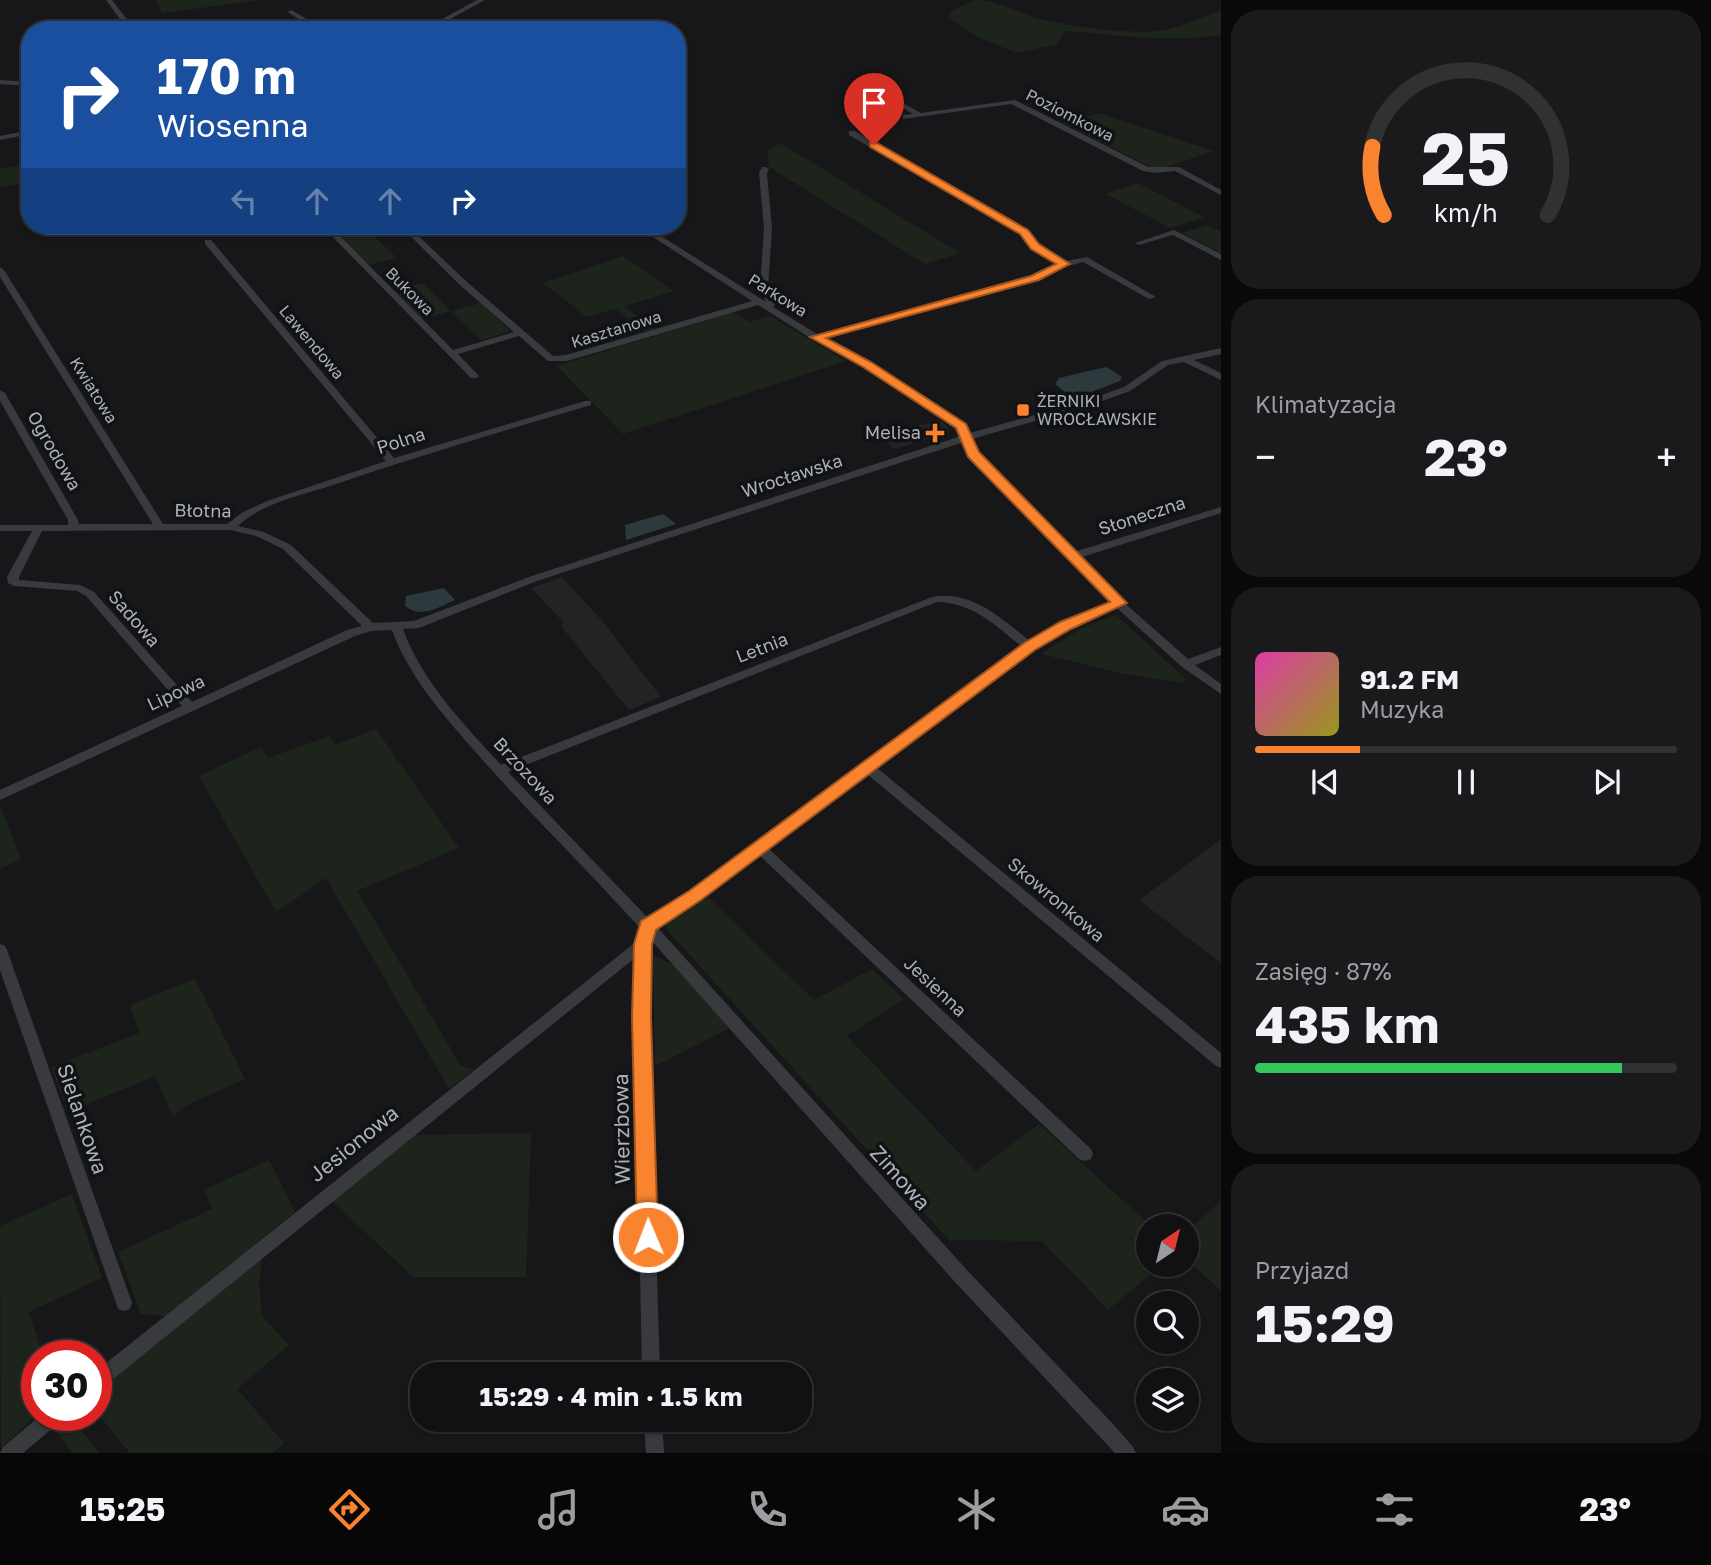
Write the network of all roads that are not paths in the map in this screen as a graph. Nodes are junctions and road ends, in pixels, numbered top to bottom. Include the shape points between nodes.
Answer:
1 (109, 0) edge
2 (482, 0) edge
3 (290, 12) dead end
4 (125, 21) edge
5 (306, 21) edge
6 (442, 21) edge
7 (881, 75) dead end
8 (0, 82) edge
9 (21, 83) edge
10 (920, 115) junction
11 (906, 117) dead end
12 (852, 133) dead end
13 (21, 135) edge
14 (0, 138) edge
15 (765, 169) dead end
16 (1221, 193) edge
17 (335, 235) edge
18 (413, 235) edge
19 (654, 235) edge
20 (208, 242) dead end
21 (1139, 243) dead end
22 (1221, 257) edge
23 (1065, 264) junction
24 (0, 270) edge
25 (1152, 297) dead end
26 (762, 304) junction
27 (521, 333) junction
28 (816, 337) junction
29 (1221, 351) edge
30 (451, 353) junction
31 (1184, 358) junction
32 (474, 376) dead end
33 (1221, 377) edge
34 (0, 393) edge
35 (588, 403) dead end
36 (967, 438) junction
37 (392, 462) junction
38 (1221, 510) edge
39 (160, 527) junction
40 (230, 527) junction
41 (0, 528) edge
42 (38, 528) junction
43 (74, 529) junction
44 (1074, 556) junction
45 (1120, 603) junction
46 (370, 627) junction
47 (397, 627) junction
48 (1029, 646) junction
49 (1221, 651) edge
50 (1186, 664) junction
51 (1221, 690) edge
52 (189, 706) junction
53 (866, 766) junction
54 (500, 770) junction
55 (0, 795) edge
56 (760, 847) junction
57 (648, 926) junction
58 (643, 944) junction
59 (0, 950) edge
60 (1221, 1062) edge
61 (1085, 1154) dead end
62 (124, 1303) dead end
63 (651, 1362) edge
64 (112, 1369) edge
65 (36, 1431) edge
66 (654, 1432) edge
67 (9, 1453) edge
68 (655, 1453) edge
69 (1127, 1453) edge

1 - 4 street
2 - 6 street
3 - 5 street
7 - 10 street via 859,81
8 - 9 street
10 - 11 street, Poziomkowa
10 - 16 street, Poziomkowa via 1012,102 1146,169 1176,169
12 - 23 street via 1024,232 1035,247
13 - 14 street
15 - 26 street via 768,229 764,287 771,305
17 - 30 street, Bukowa
18 - 27 street, Kasztanowa
19 - 26 street, Parkowa
20 - 37 street, Lawendowa
21 - 22 street via 1174,232
23 - 25 street via 1084,259
23 - 28 street via 1035,278
24 - 39 street, Kwiatowa
26 - 27 street, Kasztanowa via 561,360 546,357
26 - 28 street, Parkowa
27 - 30 street
28 - 36 street, Parkowa via 961,426
29 - 31 street, Wrocławska
30 - 32 street, Bukowa
31 - 33 street
31 - 36 street, Wrocławska via 1165,363 1109,396
34 - 43 street, Ogrodowa
35 - 37 street, Polna
36 - 44 street, Parkowa via 973,454
36 - 47 street, Wrocławska via 533,579 415,625
37 - 40 street, Polna via 268,505
38 - 44 street, Słoneczna
39 - 40 street, Błotna
39 - 43 street, Błotna
40 - 46 street, Błotna via 287,547
41 - 42 street, Błotna
42 - 43 street, Błotna
42 - 52 street, Sadowa via 14,583 69,586 90,594
44 - 45 street, Parkowa
45 - 48 street
45 - 50 street, Parkowa
46 - 47 street, Wrocławska
46 - 52 street, Lipowa
47 - 54 street, Brzozowa via 400,644 417,671
48 - 53 street
48 - 54 street, Letnia via 970,603 950,597 936,599
49 - 50 street
50 - 51 street, Parkowa
52 - 55 street, Lipowa
53 - 56 street
53 - 60 street, Skowronkowa
54 - 57 street, Brzozowa
56 - 57 street
56 - 61 street, Jesienna
57 - 58 street, Wierzbowa
57 - 69 street, Zimowa via 998,1317
58 - 63 street, Wierzbowa
58 - 64 street, Jesionowa
59 - 62 street, Sielankowa
65 - 67 street
66 - 68 street

